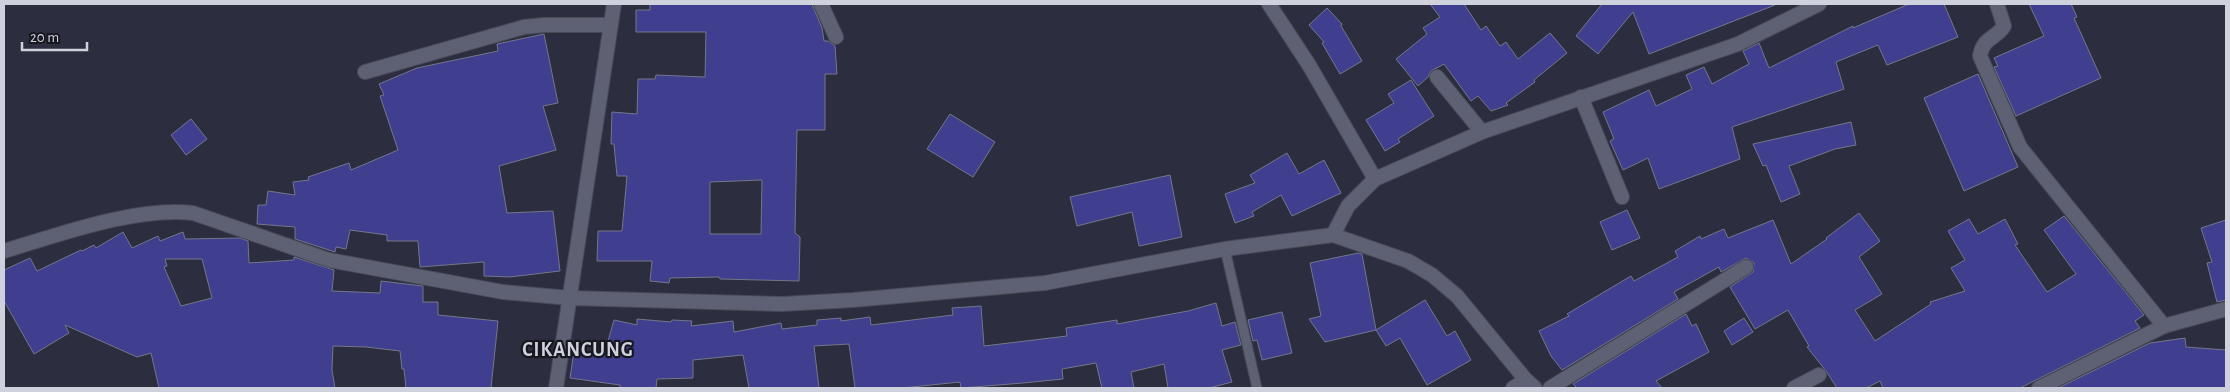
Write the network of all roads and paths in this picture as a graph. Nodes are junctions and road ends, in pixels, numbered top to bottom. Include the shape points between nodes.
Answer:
1 (614, 4) edge
2 (821, 4) edge
3 (1269, 4) edge
4 (1819, 4) edge
5 (1997, 4) edge
6 (610, 25) junction
7 (836, 37) dead end
8 (365, 72) dead end
9 (1437, 77) dead end
10 (1581, 96) junction
11 (1482, 132) junction
12 (1375, 179) junction
13 (1622, 197) dead end
14 (1333, 235) junction
15 (1225, 249) junction
16 (4, 251) edge
17 (1746, 267) dead end
18 (570, 298) junction
19 (2226, 309) edge
20 (2164, 326) junction
21 (1819, 374) dead end
22 (1531, 384) edge
23 (556, 388) edge
24 (1257, 388) edge
25 (1513, 388) edge
26 (1550, 388) edge
27 (1794, 388) edge
28 (2039, 388) edge

1 - 6 street
2 - 7 street
3 - 12 street via 1309,65
4 - 10 street via 1738,44
5 - 20 street via 2004,26 1984,43 1980,56 2020,147
6 - 8 street via 524,27
6 - 18 street
9 - 11 street
10 - 11 street
10 - 13 street
11 - 12 street
12 - 14 street via 1348,206
14 - 15 street
14 - 22 street via 1408,261 1432,275 1457,296
15 - 18 street via 1045,283 853,300 782,304
15 - 24 lane
16 - 18 street via 141,215 179,211 329,260 503,292
17 - 26 street
18 - 23 street
19 - 20 street
20 - 28 street
21 - 27 street
22 - 25 street

